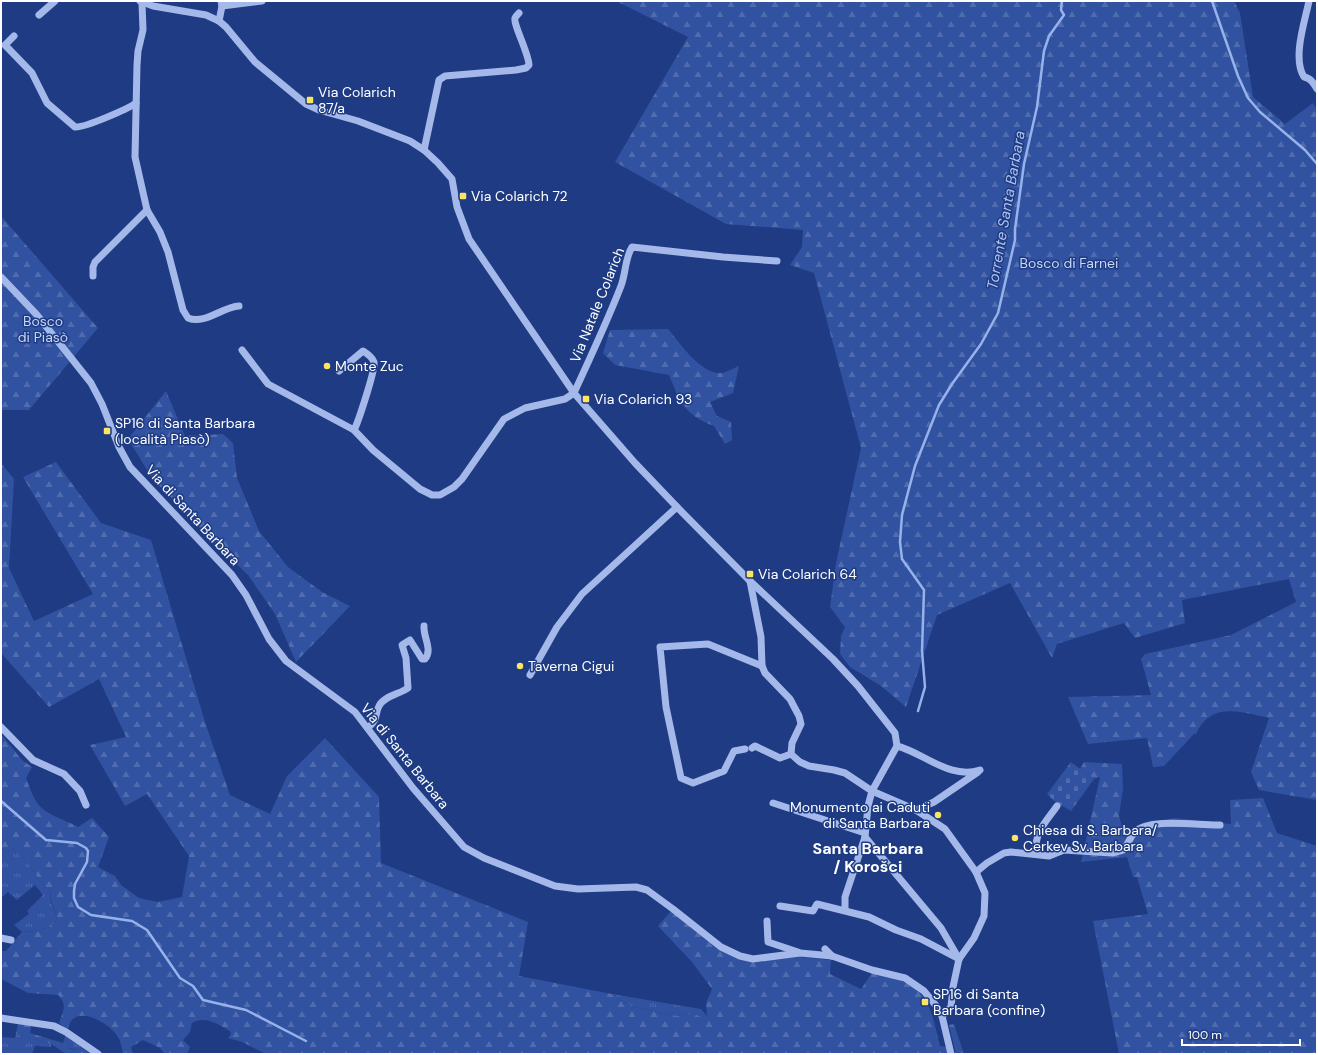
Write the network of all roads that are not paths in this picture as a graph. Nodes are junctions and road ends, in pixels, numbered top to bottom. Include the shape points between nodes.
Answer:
1 (55, 1) edge
2 (262, 1) edge
3 (1309, 1) edge
4 (141, 2) edge
5 (222, 4) edge
6 (519, 13) dead end
7 (39, 15) dead end
8 (219, 21) junction
9 (14, 36) dead end
10 (1317, 90) edge
11 (136, 103) junction
12 (424, 150) junction
13 (146, 210) junction
14 (777, 261) dead end
15 (93, 276) dead end
16 (1, 277) edge
17 (239, 306) dead end
18 (242, 350) dead end
19 (339, 371) dead end
20 (574, 393) junction
21 (354, 430) junction
22 (677, 507) junction
23 (750, 581) junction
24 (424, 626) dead end
25 (762, 666) junction
26 (530, 675) dead end
27 (1, 727) edge
28 (368, 728) junction
29 (897, 746) junction
30 (791, 754) junction
31 (872, 791) junction
32 (773, 803) dead end
33 (86, 805) dead end
34 (1057, 806) dead end
35 (916, 810) junction
36 (1220, 825) dead end
37 (865, 835) junction
38 (1036, 853) junction
39 (976, 872) junction
40 (780, 906) dead end
41 (845, 910) junction
42 (766, 921) dead end
43 (1, 938) edge
44 (10, 940) dead end
45 (825, 949) dead end
46 (800, 953) junction
47 (832, 956) junction
48 (959, 959) junction
49 (942, 1016) junction
50 (1, 1018) edge
51 (98, 1054) edge
52 (951, 1054) edge

1 - 7 street
2 - 5 street
3 - 10 street via 1301,36 1300,67 1304,77 1313,82
4 - 8 street, Via Natale Colarich via 198,13
4 - 11 street, Via Natale Colarich via 144,30 138,50
5 - 8 street
6 - 12 street via 515,23 529,65 516,70 445,76 439,80
8 - 12 street, Via Natale Colarich via 255,62 306,104 410,141
9 - 11 street via 5,46 32,72 47,103 75,127 81,128
11 - 13 street, Via Natale Colarich via 135,157
12 - 20 street, Via Natale Colarich via 452,179 457,207 469,239
13 - 15 street via 95,262
13 - 17 street, Via Natale Colarich via 160,232 183,310 188,318 202,319 232,306
14 - 20 street, Via Natale Colarich via 632,247 622,284 607,322
16 - 28 street, Via di Santa Barbara via 37,315 91,384 130,467 239,584 276,649 286,661 355,712
18 - 21 street via 268,384
19 - 21 street via 363,351 374,362 362,413
20 - 21 street via 565,399 525,408 504,419 462,479 440,495 432,495 420,489
20 - 22 street, Via Natale Colarich via 634,463
22 - 23 street, Via Natale Colarich
22 - 26 street via 582,594 557,627
23 - 25 street via 761,636
23 - 29 street, Via Natale Colarich via 858,686 895,733
24 - 28 street via 428,655 425,659 422,658 410,640 402,645 406,658 408,688 379,706 374,722
25 - 30 street via 765,673 790,699 799,716 801,724 792,743
25 - 30 street via 708,644 660,647 666,707 681,778 693,783 724,771 734,751 755,746 780,758
27 - 33 street via 33,760 64,774 80,791
28 - 46 street, Via di Santa Barbara via 434,814 464,847 472,852 515,872 555,886 578,889 636,887 647,890 721,947 740,956 753,959
29 - 31 street
29 - 35 street via 949,769 970,772 980,770 934,802
30 - 31 street via 809,766 845,773
31 - 35 street
31 - 37 street
32 - 37 street
34 - 38 street via 1037,834
35 - 39 street via 945,830
36 - 38 street via 1177,823 1148,827 1136,831 1123,850 1112,853 1073,850 1064,850 1049,856
37 - 41 street via 845,897
37 - 48 street via 942,928
38 - 39 street via 1004,854
39 - 48 street via 985,893 984,916 974,938
40 - 41 street via 813,911 817,904
41 - 48 street via 869,917 921,939
42 - 46 street via 768,942
43 - 44 street
45 - 47 street
46 - 47 street
47 - 49 street via 905,978 924,991
48 - 49 street via 951,1006
49 - 52 street
50 - 51 street via 54,1026

